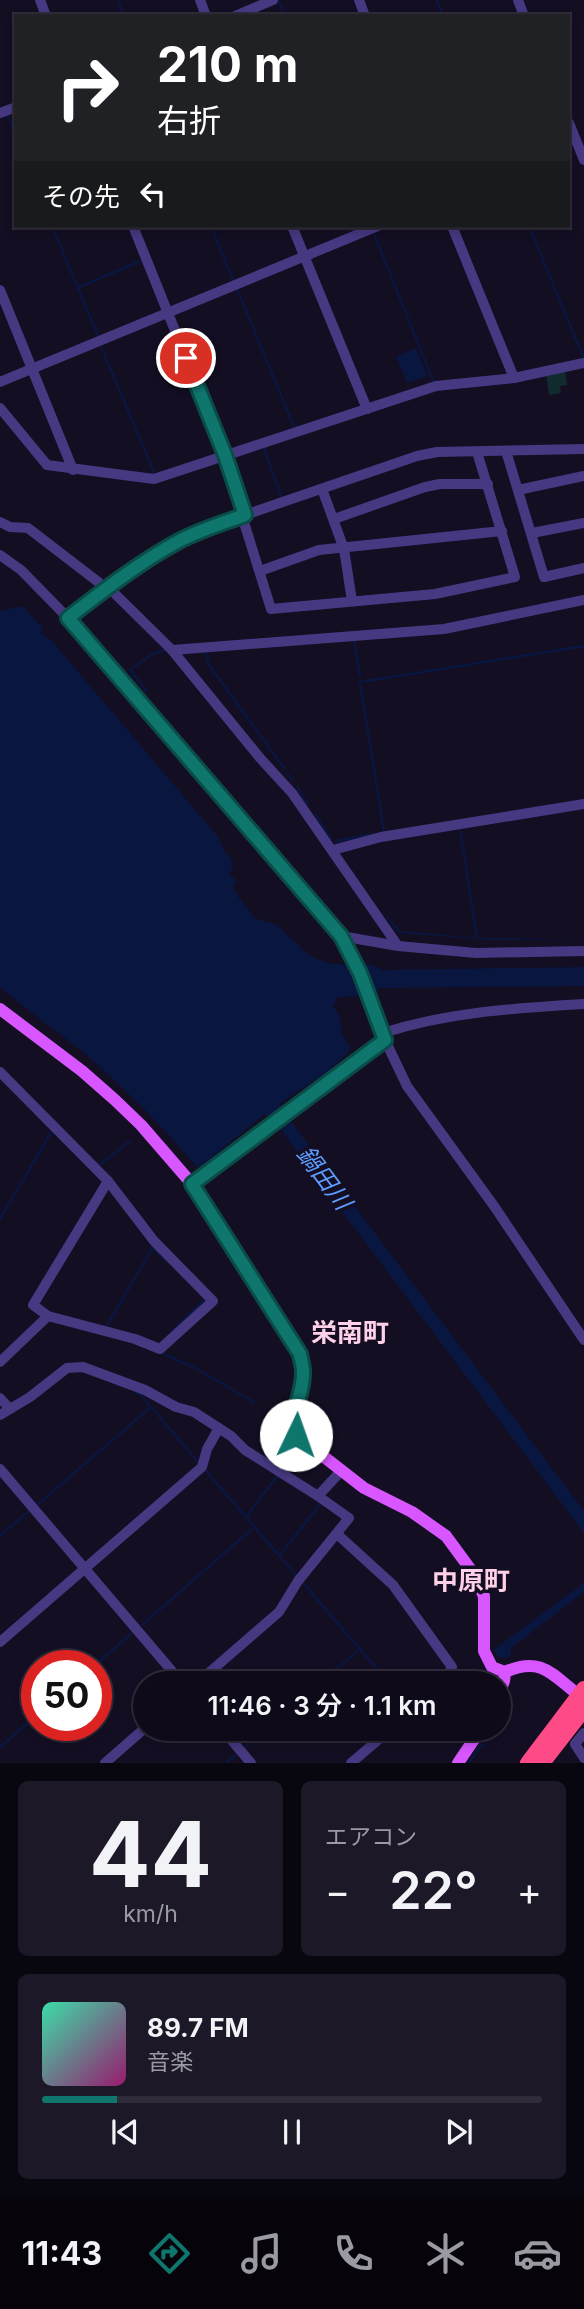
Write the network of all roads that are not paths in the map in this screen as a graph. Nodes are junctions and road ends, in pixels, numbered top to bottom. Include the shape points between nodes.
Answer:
1 (273, 0) edge
2 (240, 14) edge
3 (570, 126) edge
4 (577, 144) edge
5 (584, 160) edge
6 (134, 228) edge
7 (293, 228) edge
8 (373, 228) edge
9 (453, 228) edge
10 (304, 256) junction
11 (0, 290) edge
12 (168, 312) junction
13 (584, 363) edge
14 (32, 369) junction
15 (514, 377) junction
16 (0, 382) edge
17 (0, 408) edge
18 (367, 409) junction
19 (584, 449) edge
20 (477, 452) junction
21 (506, 452) junction
22 (224, 454) junction
23 (74, 470) junction
24 (584, 476) edge
25 (488, 484) junction
26 (322, 489) junction
27 (518, 490) junction
28 (244, 515) junction
29 (334, 519) junction
30 (0, 522) edge
31 (584, 523) edge
32 (502, 531) junction
33 (532, 533) junction
34 (344, 549) junction
35 (0, 555) edge
36 (584, 568) edge
37 (260, 571) junction
38 (107, 587) junction
39 (583, 600) edge
40 (352, 601) junction
41 (584, 612) edge
42 (68, 618) junction
43 (172, 650) junction
44 (584, 804) edge
45 (333, 850) junction
46 (341, 936) junction
47 (398, 946) junction
48 (584, 951) edge
49 (584, 1004) edge
50 (0, 1009) edge
51 (384, 1036) junction
52 (0, 1072) edge
53 (108, 1181) junction
54 (192, 1184) junction
55 (48, 1315) junction
56 (584, 1340) edge
57 (0, 1362) edge
58 (0, 1398) edge
59 (5, 1412) edge
60 (219, 1428) junction
61 (0, 1469) edge
62 (341, 1471) junction
63 (318, 1496) junction
64 (337, 1534) junction
65 (87, 1569) junction
66 (0, 1643) edge
67 (172, 1671) edge
68 (211, 1671) edge
69 (450, 1671) edge
70 (498, 1671) edge
71 (508, 1671) edge
72 (583, 1698) edge
73 (584, 1733) edge
74 (133, 1738) edge
75 (232, 1741) edge
76 (377, 1741) edge
77 (473, 1741) edge
78 (584, 1758) edge
79 (105, 1763) edge
80 (251, 1763) edge
81 (351, 1763) edge
82 (457, 1763) edge
83 (528, 1763) edge
84 (542, 1763) edge

1 - 2 street
3 - 4 street
4 - 5 street
6 - 12 street
7 - 10 street
8 - 10 street
9 - 15 street
10 - 12 street
10 - 18 street
11 - 14 street
12 - 14 street
12 - 22 street
13 - 15 street
14 - 16 street
14 - 23 street
15 - 18 street via 436,386
17 - 23 street via 47,465
18 - 22 street
19 - 21 street
20 - 21 street
20 - 25 street
20 - 26 street via 417,456
21 - 27 street
22 - 23 street via 154,479
22 - 28 street
24 - 27 street
25 - 29 street via 425,487
25 - 32 street
26 - 28 street
26 - 29 street
27 - 33 street
28 - 37 street
28 - 38 street via 180,541
29 - 34 street
30 - 38 street via 28,528
31 - 33 street
32 - 34 street
32 - 40 street via 515,577 435,594
33 - 36 street via 544,577
34 - 37 street via 319,550
34 - 40 street
35 - 42 street
37 - 40 street via 271,609
38 - 42 street
38 - 43 street
39 - 41 street
39 - 43 street via 444,629
42 - 46 street
43 - 45 street via 292,793
44 - 45 street via 381,837
45 - 47 street
46 - 47 street
46 - 51 street
47 - 48 street via 476,953
49 - 51 street via 481,1011 415,1023
50 - 54 main road via 115,1100
51 - 54 street
51 - 56 street via 427,1117 494,1206
52 - 53 street
53 - 55 street via 33,1305
53 - 55 street via 154,1241 213,1301 160,1349
54 - 62 main road via 300,1354 302,1388 293,1417 296,1435
55 - 57 street
58 - 59 street
59 - 60 street via 67,1368 83,1367 145,1390
60 - 63 street
60 - 65 street via 202,1467
61 - 65 street
62 - 63 street
62 - 70 main road via 446,1536 484,1596 484,1651
63 - 64 street via 349,1518
64 - 68 street via 279,1612
64 - 69 street via 393,1585 452,1667
65 - 66 street
65 - 67 street
71 - 72 main road via 531,1664 540,1667
72 - 83 highway
72 - 84 highway
73 - 78 street via 575,1744
74 - 79 street
75 - 80 street
76 - 81 street
77 - 82 main road

